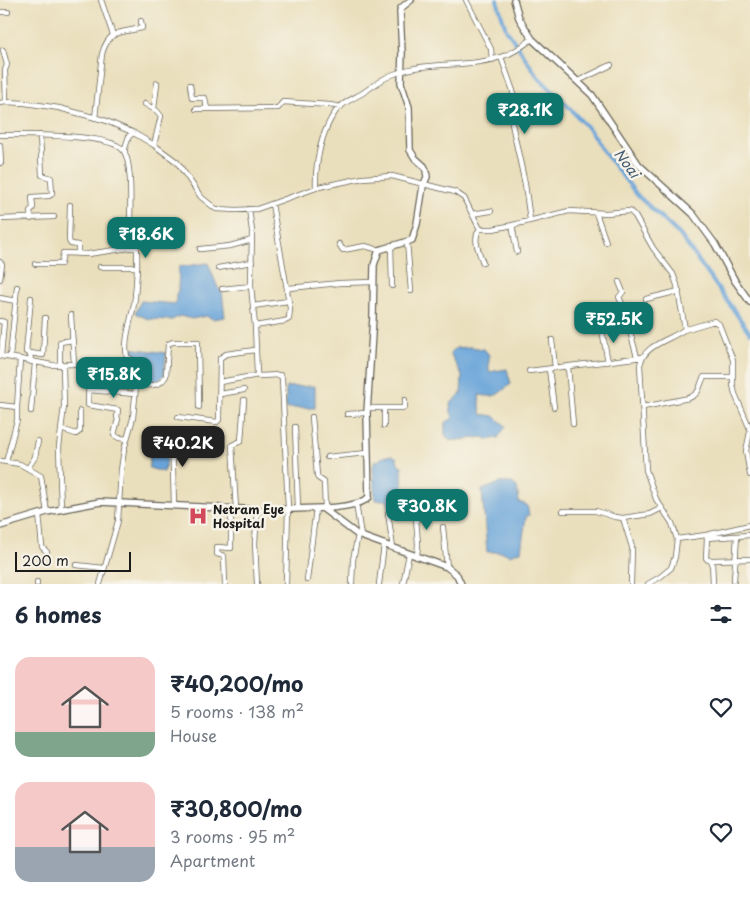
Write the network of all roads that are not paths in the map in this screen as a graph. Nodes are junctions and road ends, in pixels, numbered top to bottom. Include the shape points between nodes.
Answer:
1 (102, 0) edge
2 (411, 0) edge
3 (466, 0) edge
4 (514, 0) edge
5 (0, 12) edge
6 (8, 12) dead end
7 (141, 20) dead end
8 (113, 35) junction
9 (532, 39) junction
10 (3, 50) dead end
11 (501, 57) junction
12 (492, 60) junction
13 (611, 65) dead end
14 (401, 71) junction
15 (578, 81) junction
16 (158, 83) dead end
17 (190, 85) dead end
18 (3, 102) edge
19 (145, 104) dead end
20 (341, 107) junction
21 (154, 109) junction
22 (196, 109) dead end
23 (207, 109) junction
24 (95, 118) junction
25 (134, 133) junction
26 (0, 135) edge
27 (40, 136) junction
28 (0, 145) edge
29 (154, 145) junction
30 (125, 154) junction
31 (1, 163) dead end
32 (424, 184) junction
33 (316, 188) junction
34 (272, 204) junction
35 (70, 205) dead end
36 (249, 209) junction
37 (491, 210) dead end
38 (596, 213) junction
39 (472, 214) junction
40 (54, 217) dead end
41 (0, 219) edge
42 (31, 219) junction
43 (530, 220) junction
44 (512, 225) junction
45 (480, 229) junction
46 (252, 240) junction
47 (407, 242) junction
48 (606, 242) dead end
49 (339, 244) dead end
50 (391, 245) junction
51 (136, 247) junction
52 (200, 249) dead end
53 (379, 250) junction
54 (517, 252) dead end
55 (78, 253) junction
56 (0, 262) edge
57 (252, 262) junction
58 (483, 263) dead end
59 (34, 264) dead end
60 (100, 267) dead end
61 (136, 267) junction
62 (218, 268) dead end
63 (0, 279) edge
64 (374, 282) junction
65 (619, 282) dead end
66 (251, 286) junction
67 (392, 286) dead end
68 (17, 287) dead end
69 (222, 289) dead end
70 (287, 289) junction
71 (411, 291) dead end
72 (678, 292) junction
73 (0, 298) edge
74 (31, 298) dead end
75 (646, 299) dead end
76 (16, 301) junction
77 (288, 301) junction
78 (750, 302) edge
79 (253, 306) junction
80 (71, 315) dead end
81 (45, 318) dead end
82 (0, 321) edge
83 (628, 323) junction
84 (254, 326) junction
85 (602, 330) junction
86 (684, 330) junction
87 (592, 332) dead end
88 (73, 340) junction
89 (552, 340) dead end
90 (255, 350) junction
91 (30, 353) junction
92 (0, 356) edge
93 (10, 357) junction
94 (640, 357) junction
95 (20, 358) junction
96 (33, 362) junction
97 (608, 362) junction
98 (62, 365) junction
99 (568, 367) junction
100 (552, 368) junction
101 (529, 371) dead end
102 (89, 372) dead end
103 (258, 376) junction
104 (733, 377) junction
105 (220, 382) junction
106 (136, 383) junction
107 (89, 390) junction
108 (244, 390) dead end
109 (135, 394) junction
110 (220, 394) junction
111 (244, 400) dead end
112 (405, 400) dead end
113 (0, 405) edge
114 (17, 407) junction
115 (199, 407) dead end
116 (554, 407) dead end
117 (643, 407) junction
118 (384, 408) junction
119 (31, 411) dead end
120 (80, 411) dead end
121 (368, 411) junction
122 (347, 414) dead end
123 (178, 417) dead end
124 (312, 417) dead end
125 (573, 424) dead end
126 (384, 426) dead end
127 (295, 427) dead end
128 (60, 429) junction
129 (750, 430) edge
130 (172, 431) dead end
131 (127, 439) junction
132 (38, 441) dead end
133 (368, 453) junction
134 (327, 457) dead end
135 (0, 460) edge
136 (6, 462) junction
137 (28, 468) junction
138 (750, 476) edge
139 (119, 503) junction
140 (356, 503) junction
141 (415, 505) dead end
142 (174, 506) junction
143 (234, 508) junction
144 (298, 508) junction
145 (321, 508) junction
146 (662, 508) junction
147 (60, 509) junction
148 (288, 509) junction
149 (257, 510) junction
150 (563, 511) dead end
151 (47, 512) junction
152 (388, 513) dead end
153 (39, 514) junction
154 (623, 518) junction
155 (750, 525) edge
156 (0, 526) edge
157 (443, 527) dead end
158 (360, 535) junction
159 (750, 535) edge
160 (736, 536) junction
161 (677, 539) junction
162 (384, 545) junction
163 (393, 548) junction
164 (47, 552) dead end
165 (409, 554) junction
166 (417, 557) junction
167 (736, 558) junction
168 (750, 559) edge
169 (712, 560) junction
170 (76, 565) dead end
171 (448, 567) junction
172 (104, 568) junction
173 (307, 580) dead end
174 (734, 580) dead end
175 (100, 584) edge
176 (225, 584) edge
177 (257, 584) edge
178 (286, 584) edge
179 (352, 584) edge
180 (379, 584) edge
181 (403, 584) edge
182 (461, 584) edge
183 (631, 584) edge
184 (648, 584) edge
185 (713, 584) edge

1 - 8 street
2 - 14 street via 400,11
3 - 12 street via 490,49
4 - 9 street via 518,18
5 - 6 street
7 - 8 street via 142,28
8 - 24 street via 102,54
9 - 11 street
9 - 15 street
10 - 18 street via 7,66
11 - 12 street
11 - 43 street via 513,91 512,124
12 - 14 street
13 - 15 street
14 - 20 street via 378,80
14 - 32 street via 401,83 409,107 410,150 426,170
15 - 78 street via 602,107 639,165 693,214
16 - 21 street
17 - 23 street via 192,98 205,98
18 - 24 street via 59,108
19 - 21 street
20 - 23 street via 283,102 278,108
20 - 33 street via 327,127 316,172
21 - 29 street via 161,119
22 - 23 street
24 - 25 street
25 - 29 street
25 - 30 street via 129,136
26 - 27 street
27 - 30 street via 98,140 118,146
27 - 42 street via 42,176 50,178 52,194 32,197
28 - 31 street
29 - 36 street via 177,162 201,197 216,209
30 - 51 street via 130,182 130,231
32 - 33 street via 392,176 363,178
32 - 39 street via 455,192 464,198
32 - 47 street via 414,236
33 - 34 street
34 - 36 street
34 - 70 street
35 - 55 street via 69,241 78,244
36 - 46 street
37 - 39 street
38 - 43 street via 569,211
38 - 48 street
38 - 72 street via 630,211 673,274
39 - 45 street
40 - 42 street
41 - 42 street
43 - 44 street
44 - 45 street
44 - 54 street
45 - 58 street via 476,238
46 - 52 street
46 - 57 street
47 - 50 street
47 - 71 street
49 - 53 street via 343,250 365,246
50 - 53 street
50 - 67 street
51 - 55 street
51 - 61 street
53 - 64 street via 374,265
55 - 59 street via 63,253 60,264
56 - 63 street
57 - 62 street
57 - 66 street
60 - 61 street
61 - 106 street via 135,298 126,345 127,357 138,366
64 - 70 street
64 - 121 street
65 - 83 street via 623,292 619,296
66 - 69 street
66 - 79 street
68 - 76 street
70 - 77 street
72 - 75 street
72 - 86 street
73 - 76 street
74 - 91 street via 26,352
76 - 93 street
77 - 79 street
77 - 84 street via 289,319
79 - 84 street
80 - 88 street
81 - 91 street via 43,355
82 - 92 street via 4,322
83 - 85 street
83 - 94 street
84 - 90 street
85 - 87 street
85 - 97 street
86 - 94 street
86 - 104 street via 718,322 733,360
88 - 98 street via 60,342
88 - 98 street via 75,363
89 - 100 street
90 - 103 street
90 - 105 street via 222,355
91 - 96 street
92 - 93 street
93 - 95 street
94 - 97 street
94 - 117 street
95 - 96 street
95 - 114 street
96 - 98 street
96 - 119 street
97 - 99 street
98 - 128 street via 64,406
99 - 100 street
99 - 125 street
100 - 101 street
100 - 116 street
102 - 107 street
103 - 105 street
103 - 148 street via 280,375 282,378
104 - 117 street via 704,377 699,392 694,396
104 - 129 street via 735,394
105 - 110 street
106 - 109 street
106 - 115 street via 155,385 165,380 168,344 198,342
107 - 109 street
107 - 131 street via 88,405 118,410 114,435
108 - 110 street
109 - 131 street
110 - 123 street via 220,418 217,422
111 - 143 street via 241,441 232,445
112 - 118 street via 403,408
113 - 114 street
114 - 136 street via 17,420
117 - 146 street via 646,470
118 - 121 street
118 - 126 street
120 - 128 street via 79,434
121 - 122 street
121 - 133 street
124 - 145 street via 317,475 324,482
127 - 144 street
128 - 147 street
129 - 138 street via 746,451
130 - 142 street
131 - 139 street
132 - 137 street via 35,457
133 - 134 street
133 - 140 street via 369,497
135 - 136 street
136 - 137 street
137 - 151 street via 41,476
139 - 142 street
139 - 147 street via 89,503
139 - 172 street via 118,521
140 - 145 street
140 - 158 street
141 - 166 street
142 - 143 street
143 - 149 street
143 - 176 street via 231,548 217,547 216,554 224,556
144 - 145 street
144 - 148 street
145 - 158 street
145 - 173 street
146 - 154 street via 650,514
146 - 161 street
147 - 151 street
148 - 149 street
148 - 178 street
149 - 177 street
150 - 154 street via 596,511
151 - 153 street
152 - 163 street
153 - 156 street
153 - 164 street via 42,547
154 - 183 street via 632,547
155 - 161 street
157 - 171 street
158 - 162 street
158 - 179 street
159 - 160 street
160 - 167 street
160 - 169 street via 707,538 706,558
161 - 184 street via 671,568
162 - 163 street
162 - 180 street
163 - 165 street
165 - 166 street
165 - 181 street
166 - 171 street
167 - 168 street
167 - 169 street
167 - 174 street
169 - 185 street
170 - 172 street
171 - 182 street
172 - 175 street

